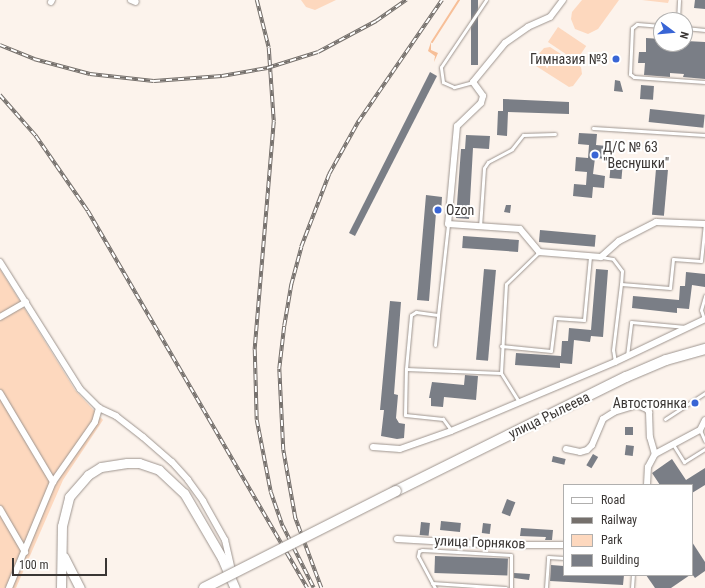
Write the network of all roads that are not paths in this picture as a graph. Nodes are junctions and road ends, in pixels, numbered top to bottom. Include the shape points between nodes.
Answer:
1 (486, 0) edge
2 (563, 0) edge
3 (679, 0) edge
4 (678, 12) edge
5 (653, 25) edge
6 (693, 29) edge
7 (705, 30) edge
8 (473, 82) junction
9 (705, 82) edge
10 (593, 128) dead end
11 (555, 134) dead end
12 (705, 135) edge
13 (705, 223) edge
14 (448, 224) junction
15 (480, 227) junction
16 (538, 252) junction
17 (590, 256) junction
18 (601, 257) junction
19 (0, 262) edge
20 (621, 284) junction
21 (705, 296) edge
22 (26, 302) junction
23 (438, 314) junction
24 (0, 317) edge
25 (704, 319) edge
26 (688, 327) junction
27 (435, 345) dead end
28 (501, 346) junction
29 (705, 348) edge
30 (626, 356) junction
31 (615, 362) junction
32 (406, 369) junction
33 (501, 373) junction
34 (0, 393) edge
35 (705, 393) edge
36 (518, 402) junction
37 (99, 408) junction
38 (665, 419) dead end
39 (705, 420) edge
40 (451, 430) junction
41 (700, 430) junction
42 (705, 441) edge
43 (372, 447) dead end
44 (671, 447) junction
45 (566, 449) dead end
46 (705, 449) edge
47 (655, 454) junction
48 (53, 482) junction
49 (648, 484) edge
50 (0, 509) edge
51 (397, 539) dead end
52 (563, 545) edge
53 (24, 552) junction
54 (63, 553) junction
55 (563, 558) edge
56 (633, 576) edge
57 (432, 583) junction
58 (10, 588) edge
59 (61, 588) edge
60 (80, 588) edge
61 (204, 588) edge
62 (235, 588) edge
63 (435, 588) edge
64 (506, 588) edge
65 (511, 588) edge
66 (546, 588) edge
67 (632, 588) edge

1 - 8 lane via 441,67 443,82 454,87
2 - 8 street via 550,17 528,27 506,43
3 - 4 lane
5 - 9 lane via 637,24 632,28 630,74 634,77
6 - 7 lane
8 - 14 street via 483,96 481,103 457,126
10 - 12 lane
11 - 15 lane via 523,135 512,149 488,162 484,168
13 - 18 street via 656,222 619,241
13 - 20 lane via 701,262 673,259 670,288
14 - 15 street
14 - 23 lane
15 - 16 street via 520,229
16 - 17 street
16 - 28 lane via 506,284
17 - 18 street
17 - 28 lane via 584,320 555,318 551,351
18 - 20 lane via 613,259 622,271
19 - 22 street
20 - 31 lane via 613,350
21 - 25 lane via 701,310
22 - 24 street
22 - 37 street via 80,389
23 - 27 lane
23 - 32 lane via 416,312 411,315
25 - 26 street
26 - 30 street
26 - 30 lane via 631,322
28 - 33 lane
29 - 61 main road, улица Рылеева, bridge via 666,360 626,377
30 - 31 street
31 - 36 street
32 - 33 lane
32 - 40 lane via 405,415 442,419
33 - 36 lane
34 - 48 street
35 - 38 lane
36 - 40 street
37 - 48 street via 96,422
37 - 62 street via 116,416 143,437 188,480 225,540
39 - 41 street
40 - 43 street via 400,449
41 - 42 lane
41 - 44 street
44 - 46 lane via 684,462
44 - 47 street
45 - 47 street via 580,452 587,450 592,445 603,419 614,412 637,405 648,409 650,437
47 - 49 street via 648,467
48 - 53 street
50 - 53 street
51 - 52 street, улица Горняков via 499,545
53 - 58 street
54 - 59 street
54 - 60 street
54 - 62 street via 64,511 77,485 101,467 139,463 159,470 184,493 219,552
55 - 66 lane via 548,557
56 - 67 lane
57 - 63 lane
57 - 64 lane
57 - 65 lane via 418,556 419,551 511,555

